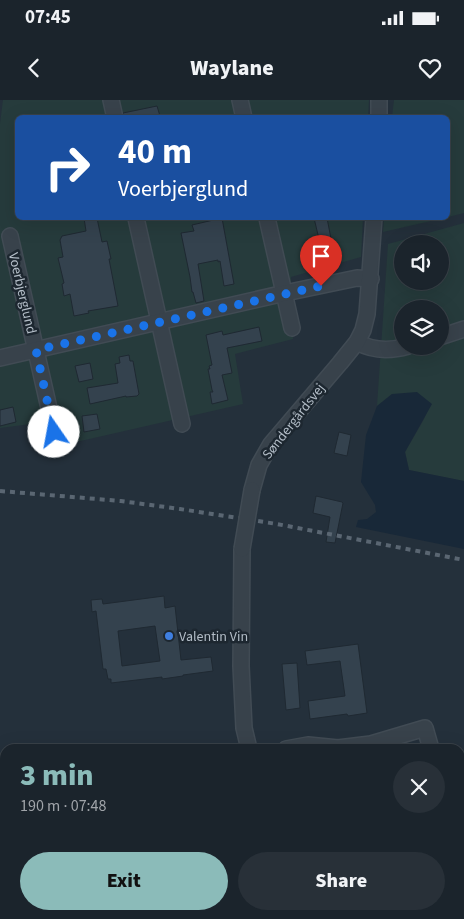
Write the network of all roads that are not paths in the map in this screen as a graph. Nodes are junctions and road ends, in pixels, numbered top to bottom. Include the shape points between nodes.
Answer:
1 (111, 100) edge
2 (240, 100) edge
3 (379, 100) edge
4 (114, 115) edge
5 (243, 115) edge
6 (379, 115) edge
7 (136, 220) edge
8 (267, 220) edge
9 (374, 220) edge
10 (10, 236) dead end
11 (371, 279) junction
12 (285, 293) junction
13 (159, 322) junction
14 (292, 328) dead end
15 (464, 329) edge
16 (449, 334) edge
17 (357, 342) junction
18 (394, 349) edge
19 (36, 350) junction
20 (0, 358) edge
21 (182, 424) dead end
22 (58, 448) dead end
23 (248, 744) edge
24 (370, 744) edge
25 (430, 744) edge

1 - 4 street
2 - 5 street
3 - 6 street
7 - 13 street
8 - 12 street
9 - 11 street, Søndergårdsvej
10 - 19 street, Voerbjerglund
11 - 12 street, Voerbjerglund via 357,278
11 - 17 street, Søndergårdsvej via 368,314
12 - 13 street, Voerbjerglund
12 - 14 street
13 - 19 street, Voerbjerglund
13 - 21 street
15 - 16 street
17 - 18 street
17 - 23 street, Søndergårdsvej, bridge via 271,444 259,465 252,490 242,549 241,666
19 - 20 street, Voerbjerglund
19 - 22 street, Voerbjerglund
24 - 25 street via 425,728

